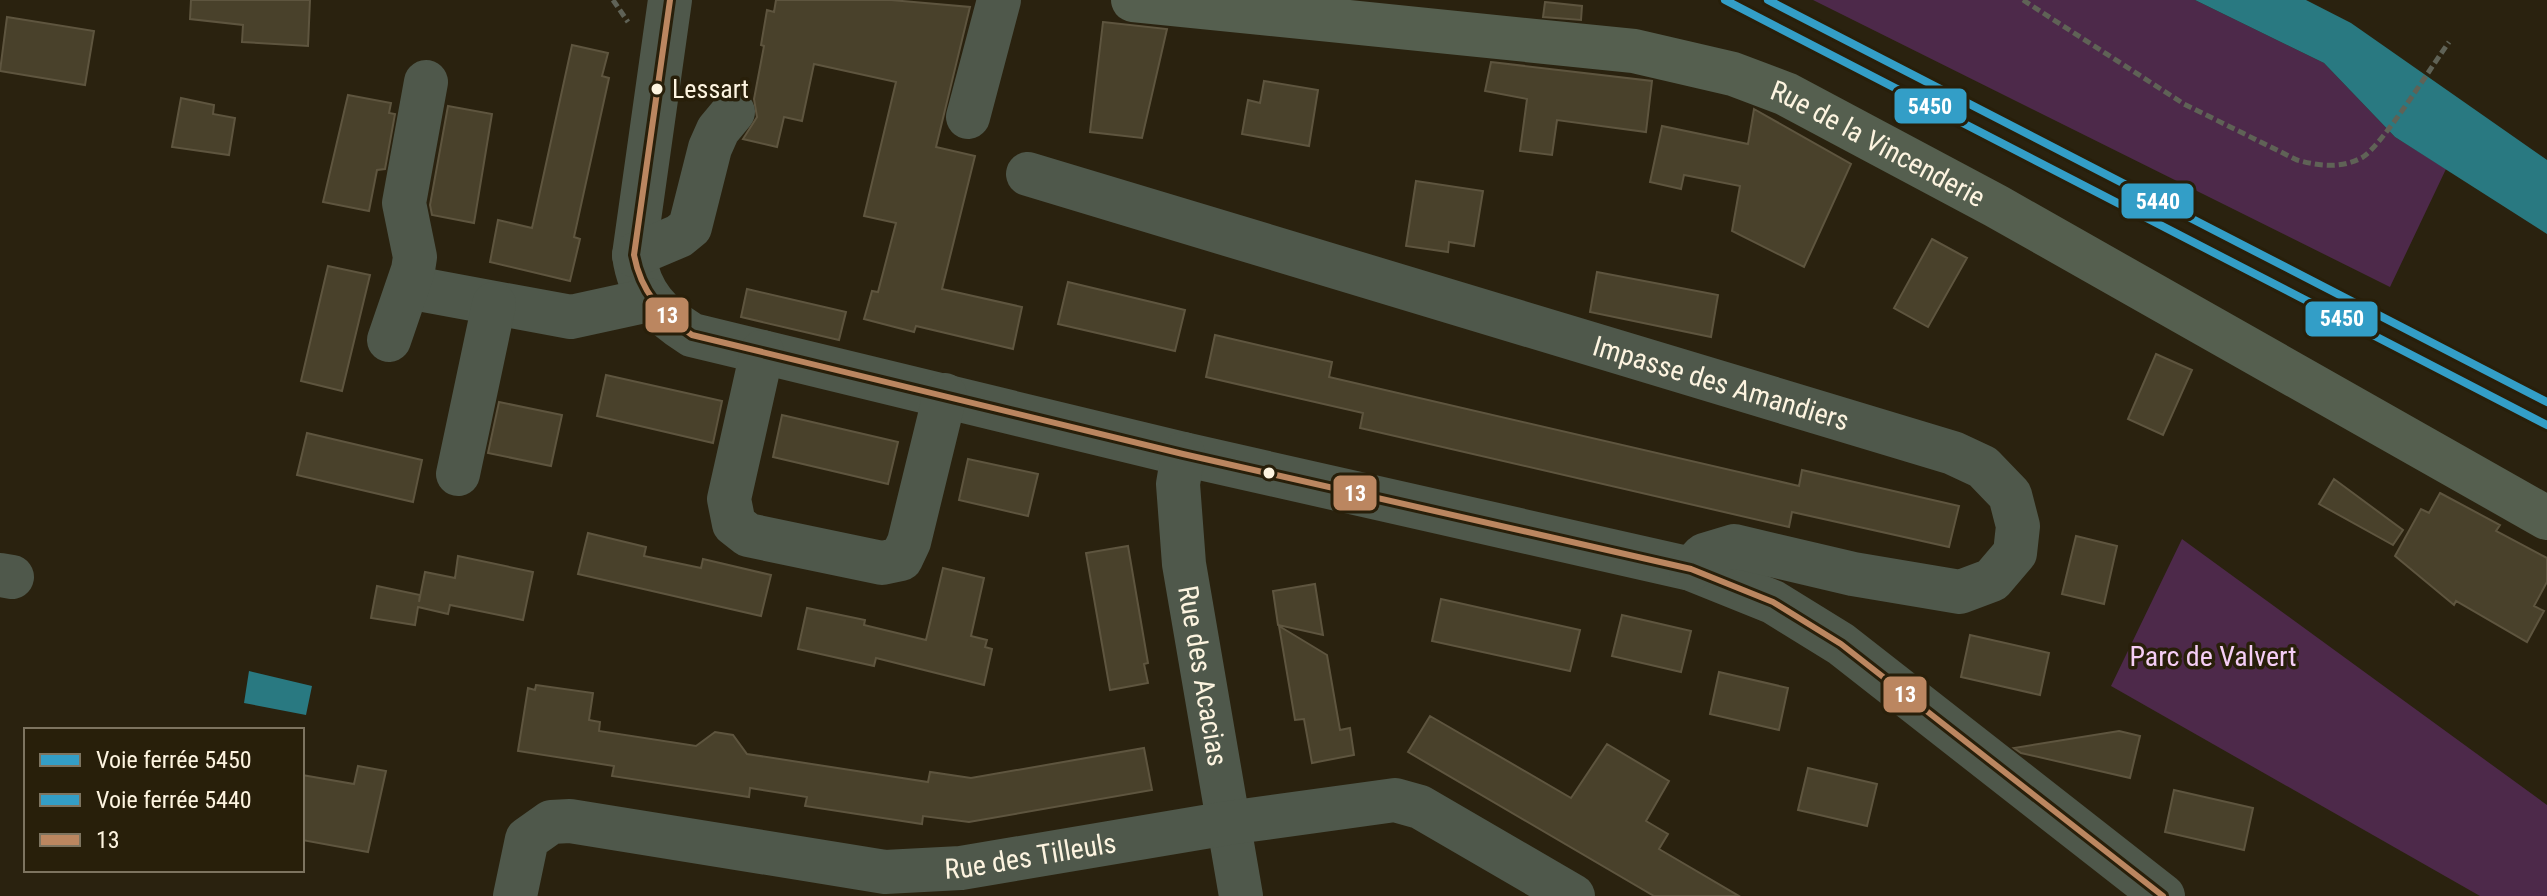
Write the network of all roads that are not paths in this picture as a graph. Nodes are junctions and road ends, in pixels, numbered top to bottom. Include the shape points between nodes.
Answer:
1 (670, 0) edge
2 (999, 0) edge
3 (1133, 0) edge
4 (426, 82) dead end
5 (733, 112) dead end
6 (968, 117) dead end
7 (1028, 174) dead end
8 (634, 255) junction
9 (408, 287) junction
10 (649, 300) junction
11 (494, 304) junction
12 (389, 340) dead end
13 (762, 352) junction
14 (945, 395) junction
15 (1183, 454) junction
16 (458, 474) dead end
17 (2547, 518) edge
18 (1691, 569) junction
19 (1228, 823) junction
20 (515, 896) edge
21 (1241, 896) edge
22 (1573, 896) edge
23 (2163, 896) edge

1 - 8 street
2 - 6 street
3 - 17 main road, Rue de la Vincenderie via 1634,51 1733,74 1786,94 1996,206
4 - 9 street via 404,203 415,257
5 - 8 street via 710,148 690,227
7 - 18 street, Impasse des Amandiers via 1953,453 1983,467 2010,495 2018,526 2015,553 1992,580 1960,592 1734,546 1704,555
8 - 10 street
9 - 11 street
9 - 12 street
10 - 11 street via 571,317
10 - 13 street via 692,335
11 - 16 street
13 - 14 street
13 - 14 street via 729,499 734,524 748,535 882,563 901,559
14 - 15 street
15 - 18 street
15 - 19 street, Rue des Acacias via 1180,536
18 - 23 street via 1773,602 1841,644
19 - 20 street, Rue des Tilleuls via 961,868 885,872 551,822 527,839
19 - 21 street, Rue des Acacias
19 - 22 street, Rue des Tilleuls via 1382,801 1408,802

